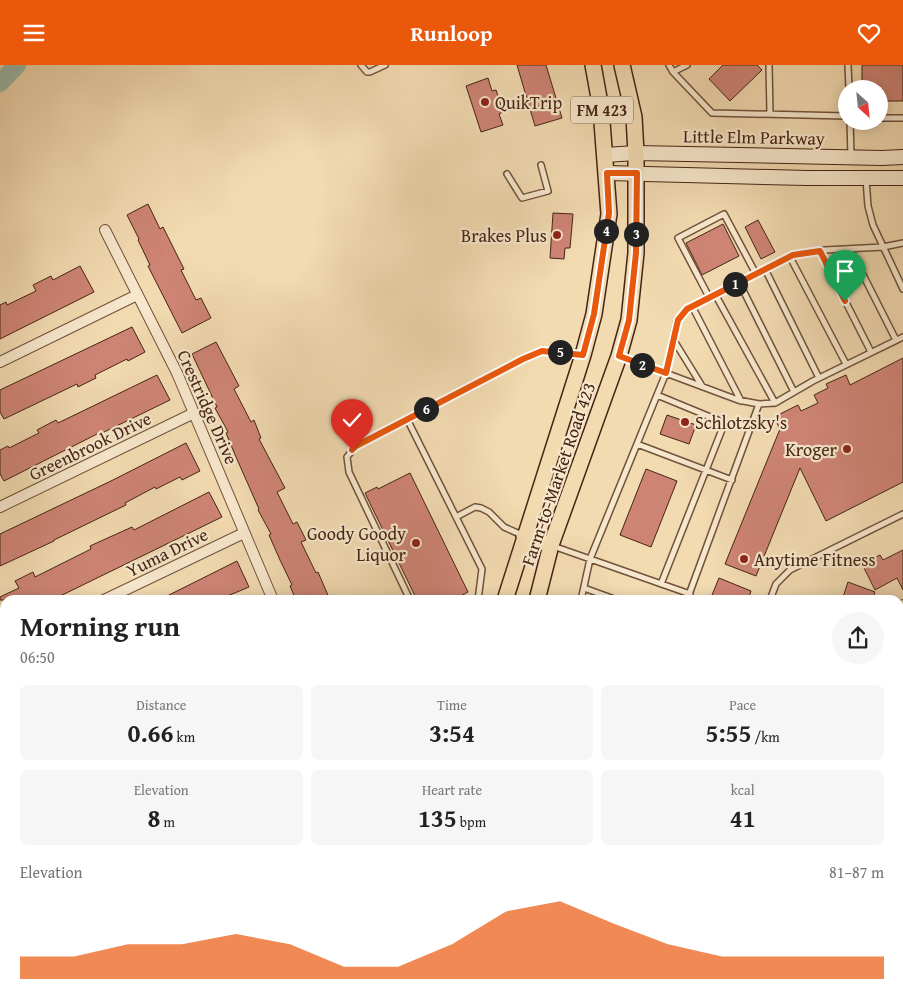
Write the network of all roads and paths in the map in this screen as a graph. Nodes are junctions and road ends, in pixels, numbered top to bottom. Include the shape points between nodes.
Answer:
1 (361, 65) edge
2 (385, 65) edge
3 (593, 65) edge
4 (622, 65) edge
5 (670, 65) edge
6 (687, 65) edge
7 (768, 65) edge
8 (848, 65) edge
9 (673, 72) junction
10 (849, 80) edge
11 (770, 113) junction
12 (838, 116) edge
13 (888, 118) edge
14 (903, 118) edge
15 (850, 130) edge
16 (636, 153) junction
17 (605, 155) junction
18 (851, 157) junction
19 (903, 157) edge
20 (541, 165) dead end
21 (607, 173) junction
22 (637, 173) junction
23 (507, 174) dead end
24 (866, 178) junction
25 (903, 178) edge
26 (105, 230) dead end
27 (903, 243) edge
28 (883, 247) junction
29 (850, 249) junction
30 (820, 251) junction
31 (790, 257) junction
32 (765, 269) junction
33 (756, 274) junction
34 (739, 282) junction
35 (903, 289) edge
36 (715, 294) junction
37 (137, 295) junction
38 (709, 297) junction
39 (692, 306) junction
40 (903, 337) edge
41 (673, 339) junction
42 (896, 340) junction
43 (870, 353) junction
44 (583, 355) junction
45 (619, 356) junction
46 (0, 362) edge
47 (846, 365) junction
48 (666, 373) junction
49 (819, 378) junction
50 (702, 387) junction
51 (794, 392) junction
52 (657, 395) junction
53 (741, 401) junction
54 (775, 403) junction
55 (759, 404) junction
56 (194, 413) junction
57 (407, 419) junction
58 (637, 444) junction
59 (707, 470) junction
60 (732, 480) junction
61 (0, 507) edge
62 (903, 514) edge
63 (456, 517) junction
64 (244, 533) junction
65 (524, 536) junction
66 (551, 545) junction
67 (590, 559) junction
68 (661, 584) junction
69 (584, 588) junction
70 (690, 594) joint
71 (114, 595) edge
72 (271, 595) edge
73 (408, 595) edge
74 (479, 595) edge
75 (506, 595) edge
76 (538, 595) edge
77 (582, 595) edge
78 (603, 595) edge
79 (772, 595) edge

1 - 2 lane via 367,72
3 - 17 main road, Farm-to-Market Road 423 / FM 423 via 602,109
4 - 16 main road, Farm-to-Market Road 423 / FM 423 via 634,117
5 - 9 lane
6 - 9 lane
7 - 11 lane
8 - 10 lane
9 - 11 lane via 712,113
11 - 12 lane
13 - 14 lane
15 - 18 lane
16 - 17 main road, Little Elm Parkway
16 - 18 main road, Little Elm Parkway
16 - 22 main road, Farm-to-Market Road 423 / FM 423
17 - 21 main road, Farm-to-Market Road 423 / FM 423
18 - 19 main road, Little Elm Parkway
20 - 23 lane via 548,191 522,198
21 - 22 main road
21 - 44 main road, Farm-to-Market Road 423 / FM 423 via 609,213 594,314
22 - 24 main road
22 - 45 main road, Farm-to-Market Road 423 / FM 423 via 636,253 629,320
24 - 25 main road
24 - 28 lane via 868,206
26 - 37 street, Crestridge Drive
27 - 28 lane
28 - 29 lane
28 - 35 lane
29 - 30 lane
29 - 42 lane
30 - 31 lane
30 - 43 lane
31 - 32 lane
31 - 47 lane
32 - 33 lane
32 - 49 lane
33 - 34 lane
33 - 38 lane via 724,215 678,238
34 - 36 lane
34 - 51 lane
36 - 38 lane
36 - 54 lane
37 - 46 street
37 - 56 street, Crestridge Drive
38 - 39 lane
39 - 41 lane via 678,320
39 - 53 lane
40 - 42 lane
41 - 48 lane
41 - 50 lane
42 - 43 lane
43 - 47 lane
44 - 57 lane via 542,351
44 - 65 main road, Farm-to-Market Road 423 / FM 423
45 - 48 lane
45 - 66 main road, Farm-to-Market Road 423 / FM 423
47 - 49 lane
48 - 50 lane
48 - 52 lane
49 - 51 lane
50 - 53 lane
51 - 54 lane
52 - 58 lane
52 - 59 lane via 720,421 723,427
53 - 55 lane
54 - 55 lane
55 - 60 lane
56 - 61 street, Greenbrook Drive
56 - 64 street, Crestridge Drive
57 - 63 lane
57 - 73 lane via 356,446 347,457 347,465
58 - 59 lane
58 - 67 lane
59 - 60 lane
59 - 68 lane
60 - 70 lane
62 - 79 lane via 790,570 776,584
63 - 65 lane via 480,507 490,512 504,527
63 - 74 lane via 482,569
64 - 71 street, Yuma Drive
64 - 72 street, Crestridge Drive
65 - 66 main road
65 - 75 main road, Farm-to-Market Road 423 / FM 423
66 - 67 lane
66 - 76 main road, Farm-to-Market Road 423 / FM 423
67 - 68 lane
67 - 69 lane
68 - 70 lane
69 - 77 lane
69 - 78 lane

